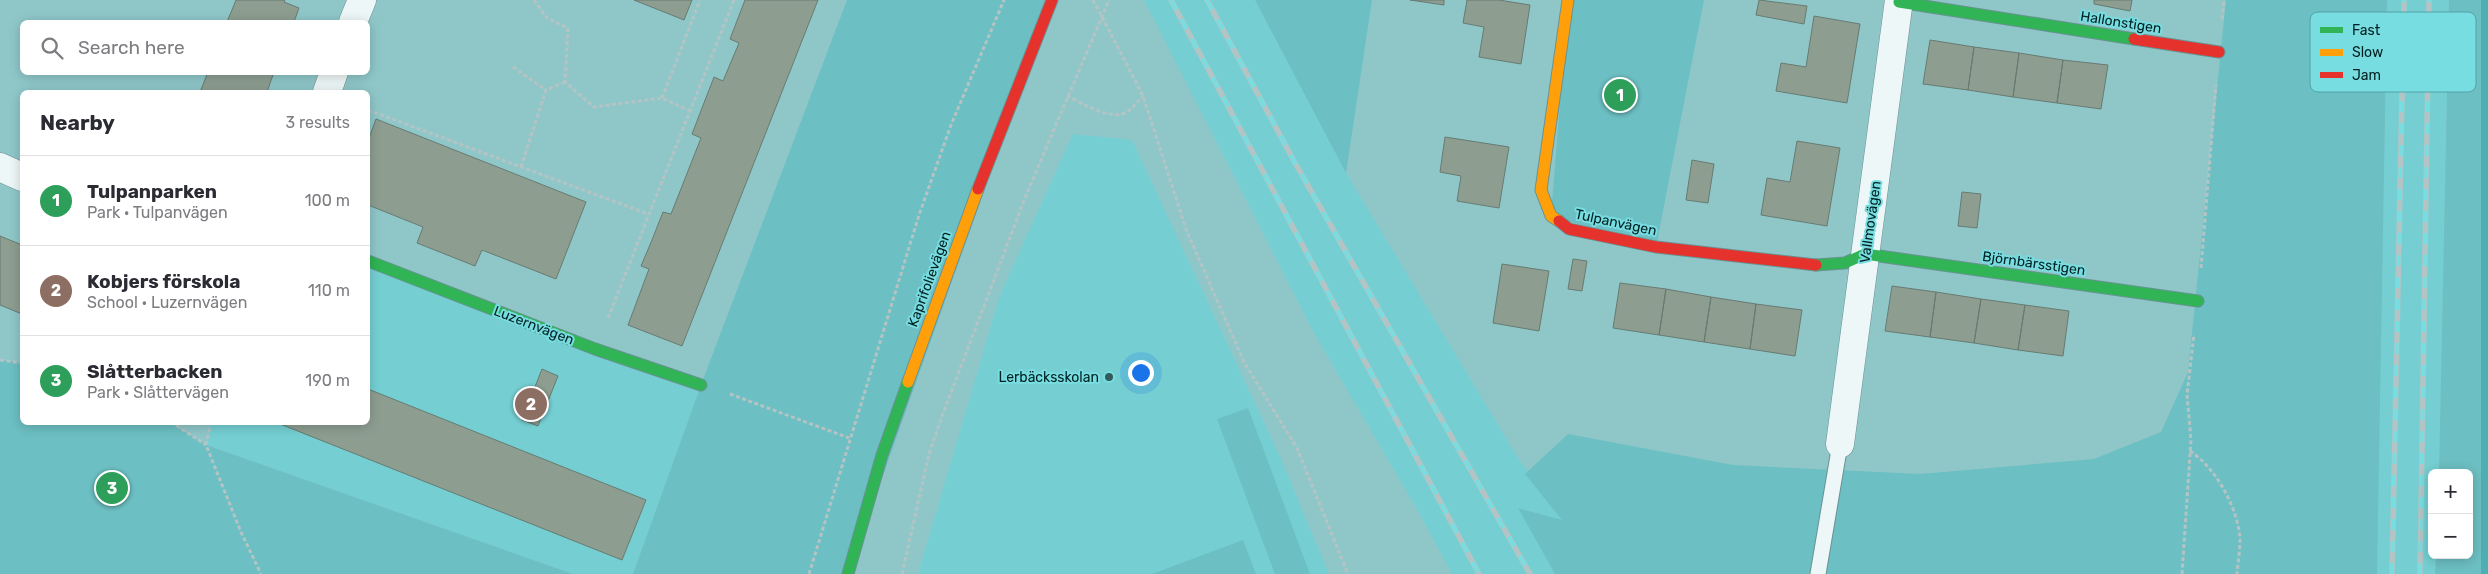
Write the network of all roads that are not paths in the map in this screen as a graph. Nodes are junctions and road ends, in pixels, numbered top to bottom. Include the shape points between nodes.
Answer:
1 (362, 0) edge
2 (1052, 0) edge
3 (1568, 0) edge
4 (1899, 1) edge
5 (355, 20) edge
6 (2219, 52) dead end
7 (333, 75) edge
8 (328, 90) edge
9 (0, 167) edge
10 (20, 176) edge
11 (1866, 254) junction
12 (370, 262) edge
13 (2198, 301) dead end
14 (702, 384) road end
15 (1840, 444) joint
16 (848, 574) edge
17 (1818, 574) edge

1 - 5 street
2 - 16 street, Kaprifolievägen via 999,130 907,384 882,455
3 - 11 street, Tulpanvägen via 1541,190 1551,216 1569,229 1656,247 1823,266 1845,263
4 - 6 street, Hallonstigen
4 - 11 street, Vallmovägen
7 - 8 street
9 - 10 street
11 - 13 street, Björnbärsstigen
11 - 15 street, Vallmovägen
12 - 14 street, Luzernvägen via 596,349
15 - 17 lane

